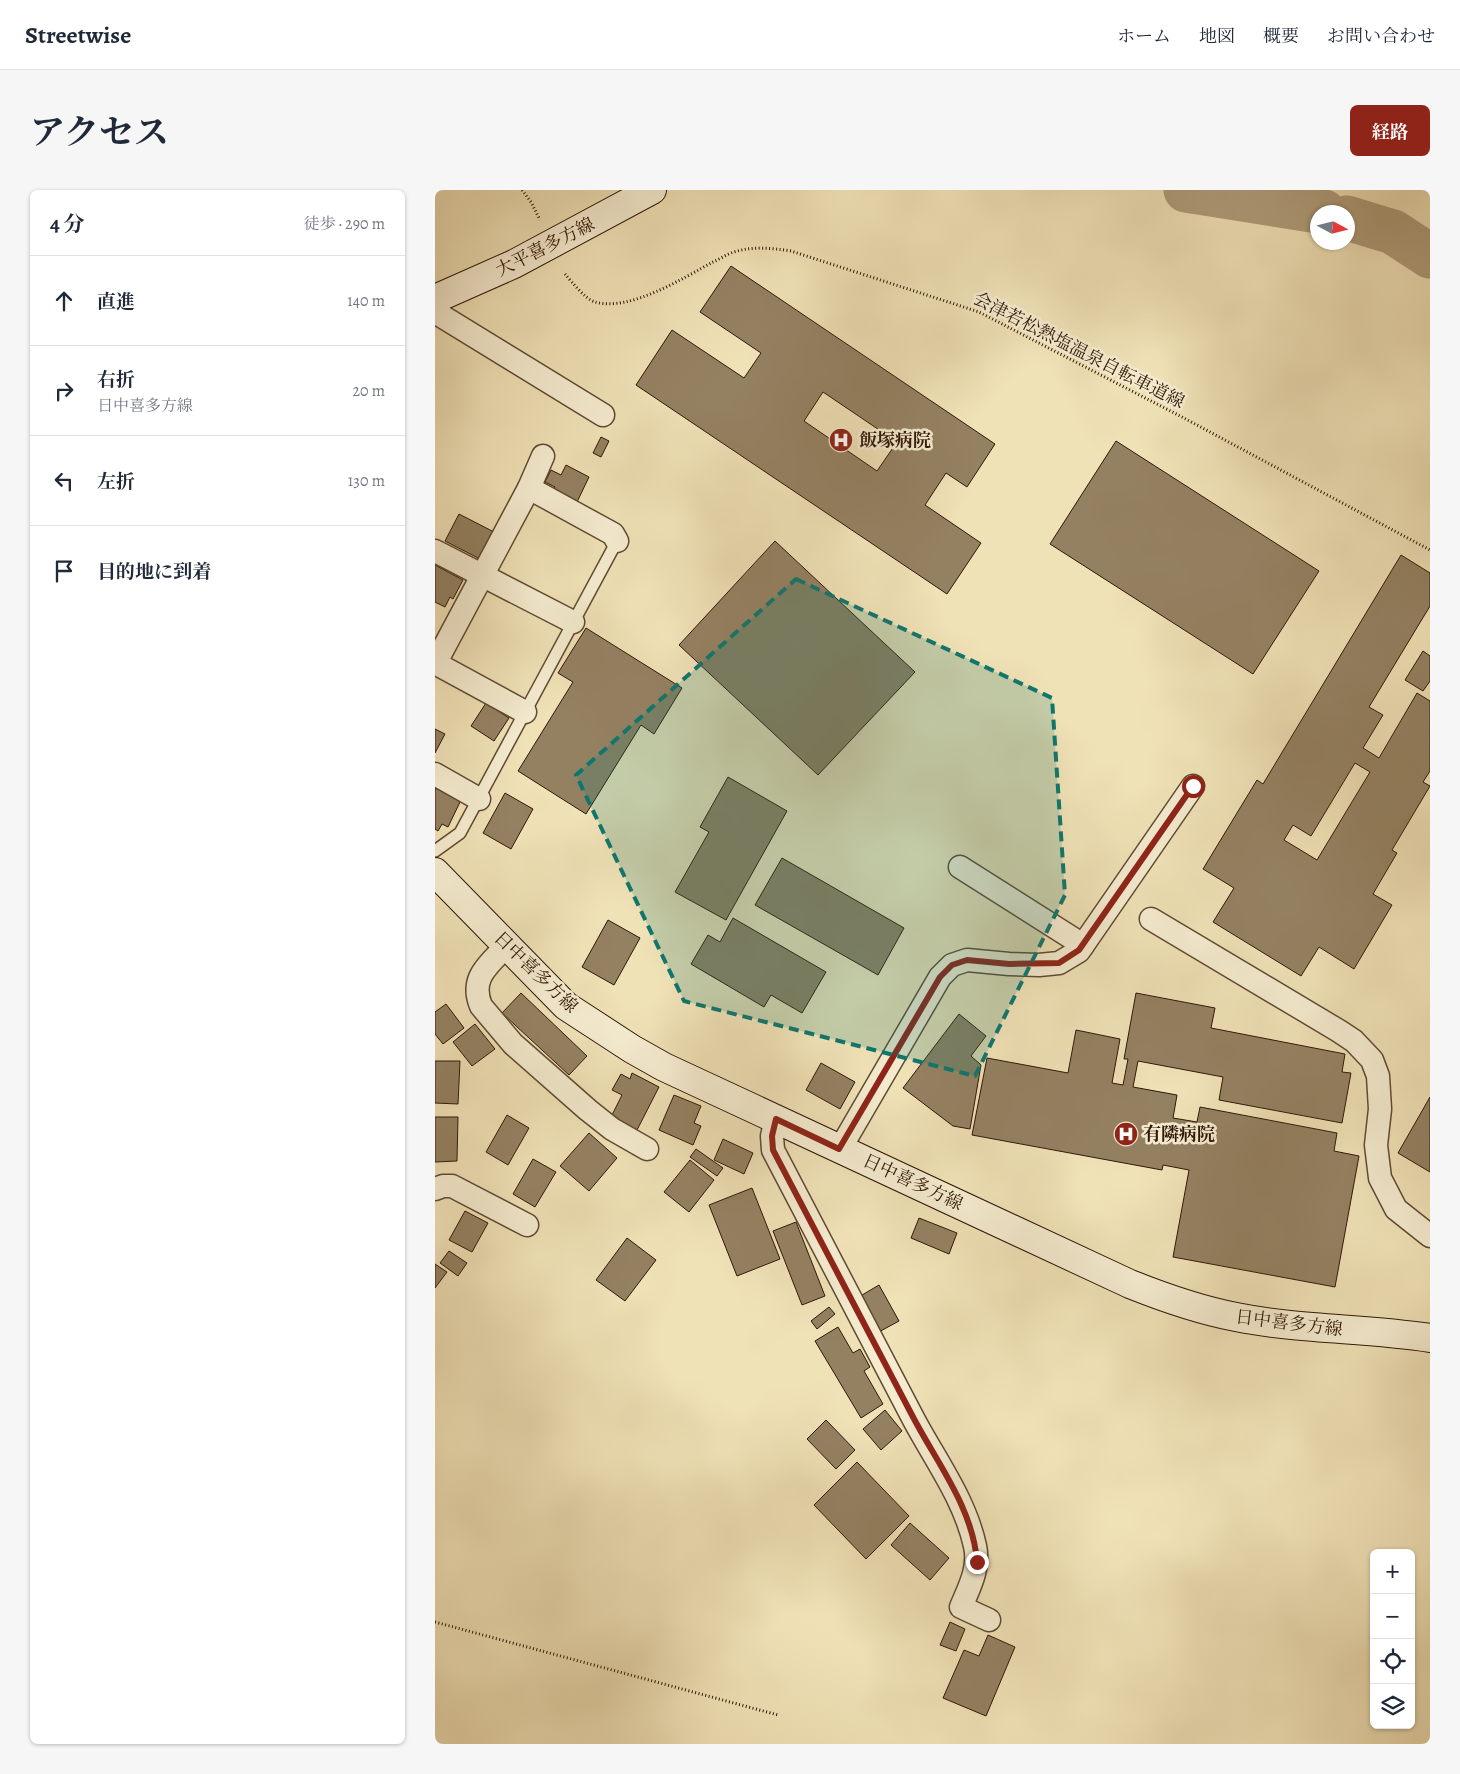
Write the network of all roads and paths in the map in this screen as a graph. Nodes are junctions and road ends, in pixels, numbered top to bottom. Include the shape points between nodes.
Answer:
1 (522, 190) edge
2 (652, 190) edge
3 (542, 225) dead end
4 (565, 274) dead end
5 (435, 299) edge
6 (435, 312) edge
7 (603, 415) dead end
8 (543, 456) dead end
9 (529, 488) junction
10 (617, 541) joint
11 (1430, 550) edge
12 (435, 551) edge
13 (482, 576) junction
14 (573, 622) junction
15 (435, 663) edge
16 (525, 712) junction
17 (435, 774) edge
18 (1193, 786) dead end
19 (479, 799) junction
20 (435, 851) edge
21 (960, 867) dead end
22 (435, 872) edge
23 (1151, 919) dead end
24 (507, 945) junction
25 (1083, 945) junction
26 (776, 1119) junction
27 (647, 1149) dead end
28 (839, 1149) junction
29 (435, 1189) edge
30 (527, 1225) dead end
31 (1430, 1236) edge
32 (1430, 1338) edge
33 (989, 1620) dead end
34 (435, 1622) edge
35 (778, 1715) dead end

1 - 3 path
2 - 5 main road, 大平喜多方線 via 514,264
4 - 11 path, 会津若松熱塩温泉自転車道線 via 594,302 614,303 656,291 733,252 765,246 791,251 979,312
6 - 7 street
8 - 9 street
9 - 10 street via 613,534
9 - 13 street
10 - 14 lane
12 - 13 street
13 - 14 street
13 - 15 street
14 - 16 lane
15 - 16 street
16 - 19 lane
17 - 19 street
18 - 25 street
19 - 20 lane via 461,833
21 - 25 street
22 - 24 main road, 日中喜多方線
23 - 31 street via 1339,1031 1372,1060 1378,1076 1380,1109 1376,1145 1380,1178 1396,1209
24 - 26 main road, 日中喜多方線 via 567,1006 632,1049 664,1068
24 - 27 street via 480,977 477,986 481,1006 513,1044 588,1110 612,1129
25 - 28 street via 1059,963 967,960 952,965 940,977
26 - 28 main road, 日中喜多方線
26 - 33 street via 773,1150 925,1441 961,1503 976,1547 977,1562 961,1607
28 - 32 main road, 日中喜多方線 via 1172,1300 1238,1318
29 - 30 street via 452,1186
34 - 35 path

